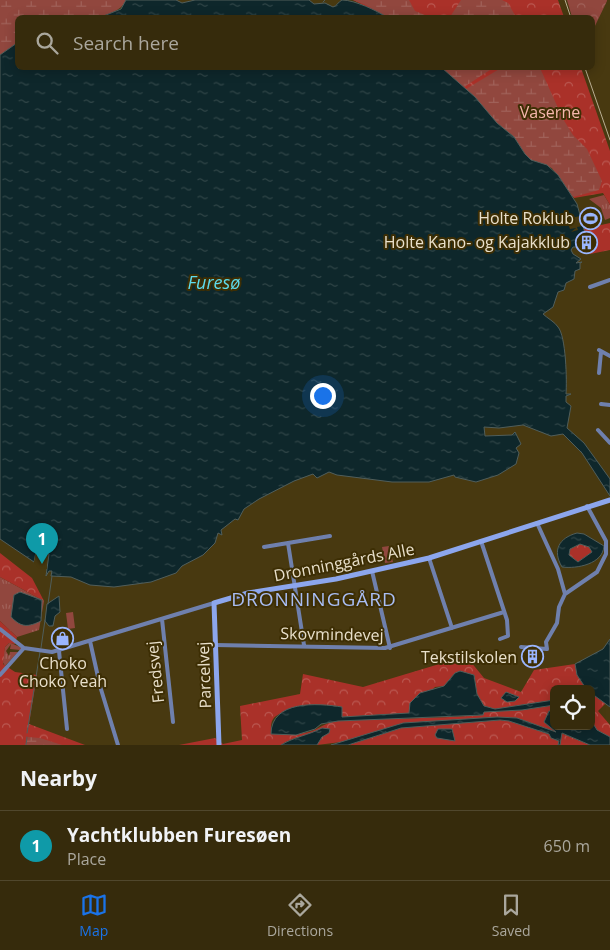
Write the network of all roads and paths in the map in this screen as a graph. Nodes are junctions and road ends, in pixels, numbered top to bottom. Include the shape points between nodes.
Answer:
1 (610, 280) edge
2 (590, 287) dead end
3 (610, 356) edge
4 (599, 373) dead end
5 (602, 404) dead end
6 (610, 406) edge
7 (598, 430) dead end
8 (610, 443) edge
9 (610, 500) edge
10 (587, 506) junction
11 (537, 523) junction
12 (330, 536) dead end
13 (481, 541) junction
14 (288, 543) junction
15 (264, 547) dead end
16 (428, 558) junction
17 (372, 571) junction
18 (295, 585) junction
19 (565, 594) junction
20 (214, 603) junction
21 (504, 612) junction
22 (162, 619) junction
23 (0, 628) edge
24 (452, 628) junction
25 (500, 639) dead end
26 (90, 641) junction
27 (215, 645) junction
28 (304, 645) junction
29 (521, 647) dead end
30 (24, 648) junction
31 (390, 648) junction
32 (59, 651) junction
33 (0, 675) edge
34 (173, 722) dead end
35 (68, 729) dead end
36 (118, 745) edge
37 (219, 745) edge

1 - 2 street
3 - 4 street via 600,351
5 - 6 street
7 - 8 street
9 - 10 street, Dronninggårds Alle
10 - 11 street, Dronninggårds Alle
10 - 19 street via 606,541 606,554 597,572
11 - 13 street, Dronninggårds Alle
11 - 19 street via 558,569
12 - 14 street
13 - 16 street, Dronninggårds Alle
13 - 21 street
14 - 15 street
14 - 18 street
16 - 17 street, Dronninggårds Alle
16 - 24 street
17 - 18 street, Dronninggårds Alle
17 - 31 street
18 - 20 street, Dronninggårds Alle
18 - 28 street
19 - 29 street via 559,606 557,623 546,642 548,648
20 - 22 street, Dronninggårds Alle
20 - 27 street, Parcelvej
21 - 24 street, Skovmindevej
21 - 25 street via 508,636
22 - 26 street, Dronninggårds Alle
22 - 34 street, Fredsvej
23 - 30 street, Dronninggårds Alle
24 - 31 street, Skovmindevej
26 - 32 street, Dronninggårds Alle
26 - 36 street
27 - 28 street, Skovmindevej
27 - 37 street, Parcelvej
28 - 31 street, Skovmindevej
30 - 32 street, Dronninggårds Alle
30 - 33 street
32 - 35 street

